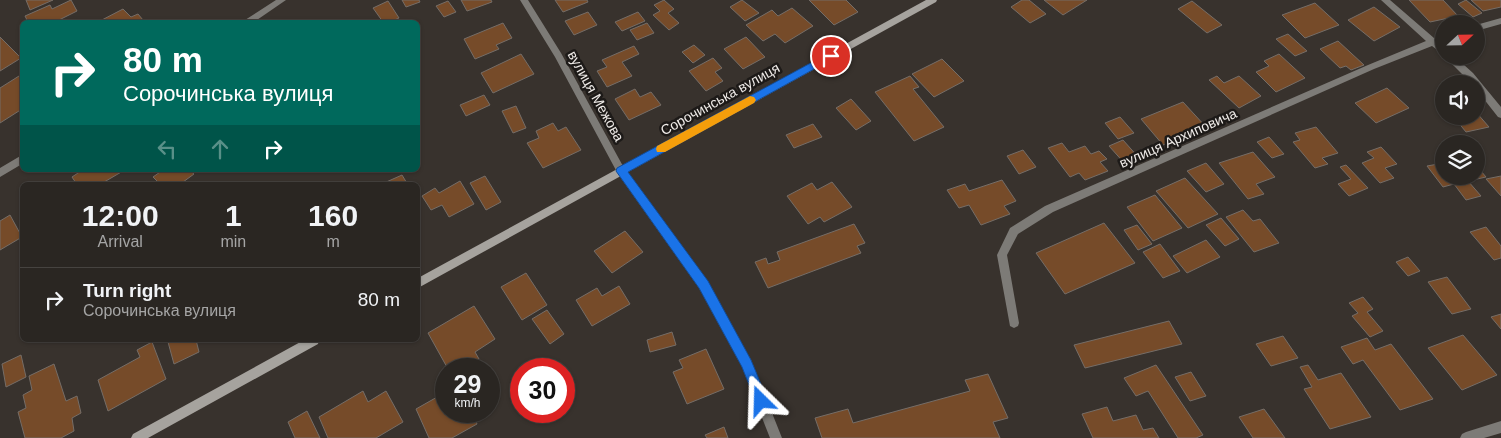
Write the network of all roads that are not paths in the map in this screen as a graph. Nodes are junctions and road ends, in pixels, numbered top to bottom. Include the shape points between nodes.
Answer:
1 (282, 0) edge
2 (524, 0) edge
3 (933, 0) edge
4 (1385, 0) edge
5 (251, 20) edge
6 (1501, 21) edge
7 (1485, 25) edge
8 (1435, 41) edge
9 (1432, 42) junction
10 (1435, 44) edge
11 (1458, 65) edge
12 (1501, 114) edge
13 (20, 160) edge
14 (621, 171) junction
15 (0, 173) edge
16 (420, 282) edge
17 (1014, 323) dead end
18 (310, 342) edge
19 (1501, 427) edge
20 (137, 438) edge
21 (776, 438) edge
22 (1466, 438) edge

1 - 5 street
2 - 14 street, вулиця Межова
3 - 14 main road, Сорочинська вулиця
4 - 9 street
6 - 7 street
8 - 9 street, вулиця Архиповича
9 - 10 street
9 - 17 street, вулиця Архиповича via 1049,209 1014,231 1002,256
11 - 12 street
13 - 15 street
14 - 16 main road, Сорочинська вулиця
14 - 21 street, вулиця Межова via 704,285 747,364
18 - 20 main road
19 - 22 street

